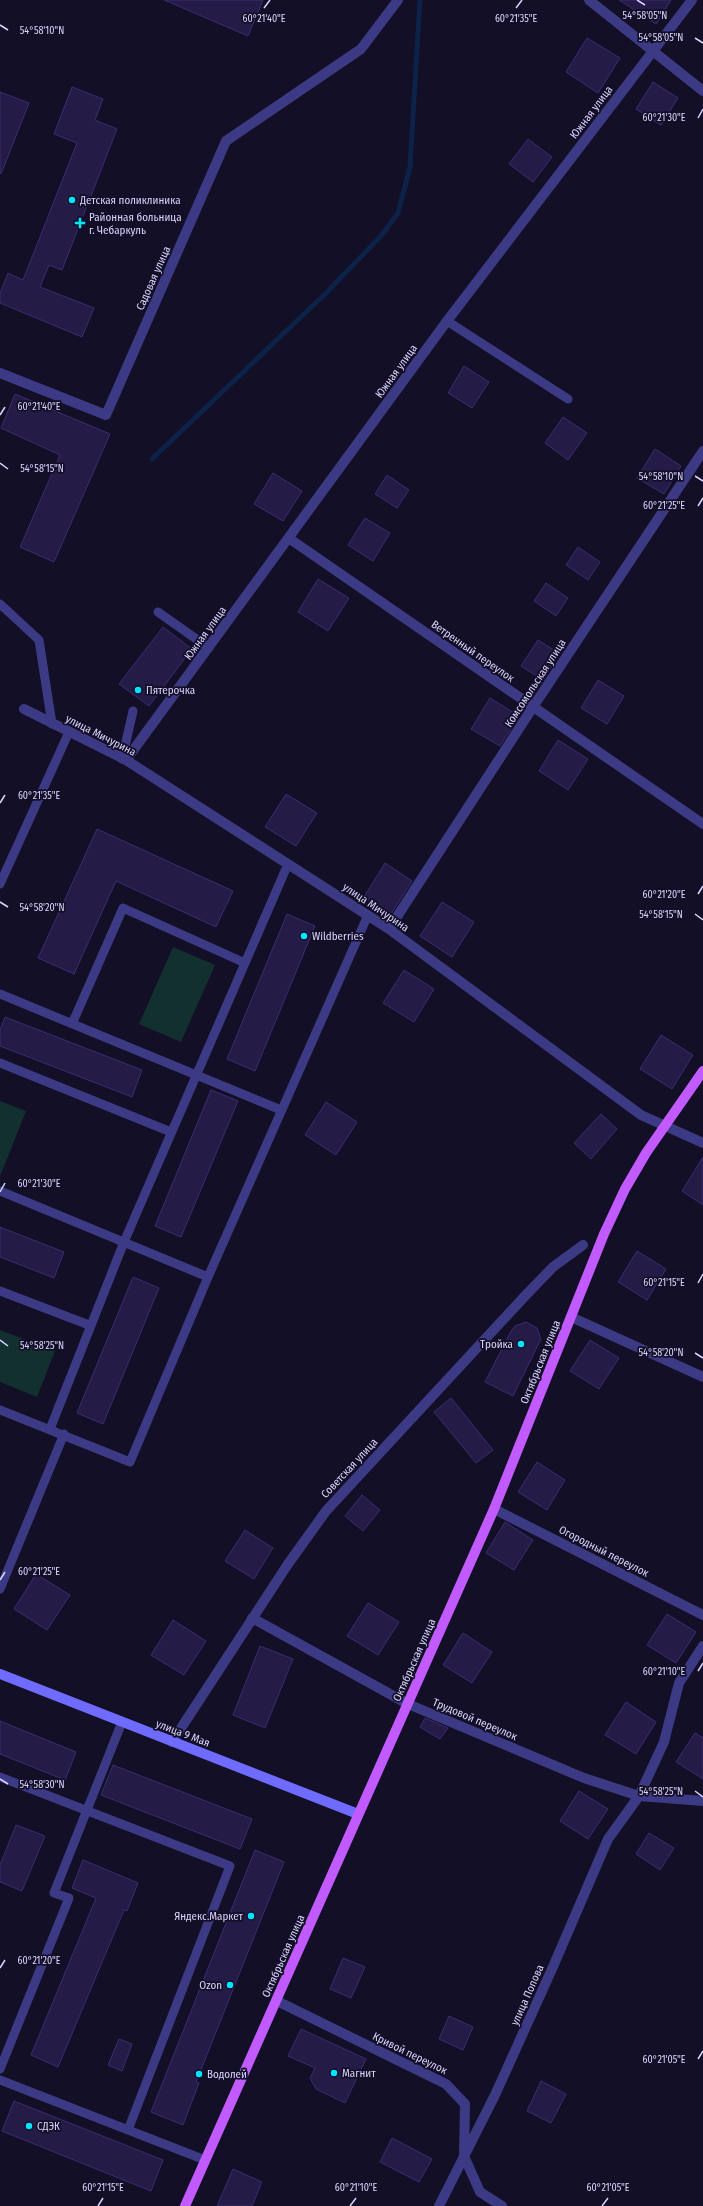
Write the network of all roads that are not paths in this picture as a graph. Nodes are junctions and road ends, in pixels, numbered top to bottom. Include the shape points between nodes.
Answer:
1 (398, 0) edge
2 (589, 0) edge
3 (692, 0) edge
4 (652, 50) junction
5 (703, 91) edge
6 (447, 321) junction
7 (0, 373) edge
8 (568, 399) dead end
9 (703, 451) edge
10 (290, 539) junction
11 (0, 604) edge
12 (158, 612) dead end
13 (209, 648) junction
14 (533, 707) junction
15 (24, 709) dead end
16 (133, 710) dead end
17 (52, 724) junction
18 (69, 732) junction
19 (124, 760) junction
20 (703, 824) edge
21 (288, 864) junction
22 (0, 884) edge
23 (368, 916) junction
24 (389, 929) junction
25 (245, 963) junction
26 (0, 994) edge
27 (72, 1024) junction
28 (0, 1063) edge
29 (703, 1071) edge
30 (196, 1074) junction
31 (281, 1110) junction
32 (666, 1126) junction
33 (171, 1132) junction
34 (703, 1143) edge
35 (0, 1191) edge
36 (124, 1242) junction
37 (584, 1245) dead end
38 (208, 1277) junction
39 (0, 1291) edge
40 (571, 1317) junction
41 (89, 1325) junction
42 (703, 1377) edge
43 (0, 1410) edge
44 (50, 1428) junction
45 (64, 1434) junction
46 (494, 1509) junction
47 (0, 1589) edge
48 (703, 1615) edge
49 (252, 1618) junction
50 (703, 1646) edge
51 (0, 1674) edge
52 (408, 1704) junction
53 (122, 1722) junction
54 (172, 1742) junction
55 (0, 1777) edge
56 (639, 1796) junction
57 (703, 1801) edge
58 (87, 1810) junction
59 (358, 1814) junction
60 (277, 2001) junction
61 (0, 2069) edge
62 (0, 2080) edge
63 (128, 2130) junction
64 (464, 2156) junction
65 (205, 2160) junction
66 (185, 2206) edge
67 (439, 2206) edge
68 (502, 2206) edge

1 - 7 street, Садовая улица via 361,49 226,142 106,416
2 - 4 street
3 - 4 street, Южная улица
4 - 5 street
4 - 6 street, Южная улица
6 - 8 lane
6 - 10 street, Южная улица
9 - 14 street, Комсомольская улица
10 - 13 street, Южная улица
10 - 14 street, Ветренный переулок
11 - 17 lane via 39,640
12 - 13 lane
13 - 19 street, Южная улица
14 - 20 street, Ветренный переулок
14 - 24 street, Комсомольская улица
15 - 17 street, улица Мичурина
16 - 19 lane
17 - 18 street, улица Мичурина
18 - 19 street, улица Мичурина
18 - 22 lane
19 - 21 street, улица Мичурина
21 - 23 street, улица Мичурина
21 - 25 lane
23 - 24 street, улица Мичурина
23 - 31 lane
24 - 32 street, улица Мичурина via 641,1115
25 - 27 lane via 123,908
25 - 30 lane
26 - 27 lane
27 - 30 lane
28 - 33 lane
29 - 32 main road
30 - 31 lane
30 - 33 lane
31 - 38 lane
32 - 34 street, улица Мичурина
32 - 40 main road, Октябрьская улица via 646,1153 625,1189
33 - 36 lane
35 - 36 lane
36 - 38 lane
36 - 41 lane
37 - 49 street, Советская улица via 553,1267 326,1511
38 - 45 lane via 130,1462
39 - 41 lane
40 - 42 street
40 - 46 main road, Октябрьская улица
41 - 44 lane
43 - 44 lane
44 - 45 lane
45 - 47 lane
46 - 48 street, Огородный переулок
46 - 52 main road, Октябрьская улица
49 - 52 street, Трудовой переулок
49 - 54 street, Советская улица
50 - 56 street, улица Попова via 679,1683 664,1742
51 - 53 main road, улица 9 Мая
52 - 56 street, Трудовой переулок via 584,1778
52 - 59 main road, Октябрьская улица
53 - 54 main road, улица 9 Мая
53 - 58 lane
54 - 59 main road, улица 9 Мая
55 - 58 lane
56 - 57 street, Трудовой переулок
56 - 64 street, улица Попова via 608,1839 552,1969
58 - 61 lane via 54,1892 69,1898
58 - 63 lane via 230,1866
59 - 60 main road, Октябрьская улица
60 - 64 street, Кривой переулок via 446,2084 465,2104
60 - 65 main road, Октябрьская улица
62 - 63 lane
63 - 65 lane
64 - 67 street, улица Попова
64 - 68 street, Кривой переулок via 480,2192
65 - 66 main road, Октябрьская улица

